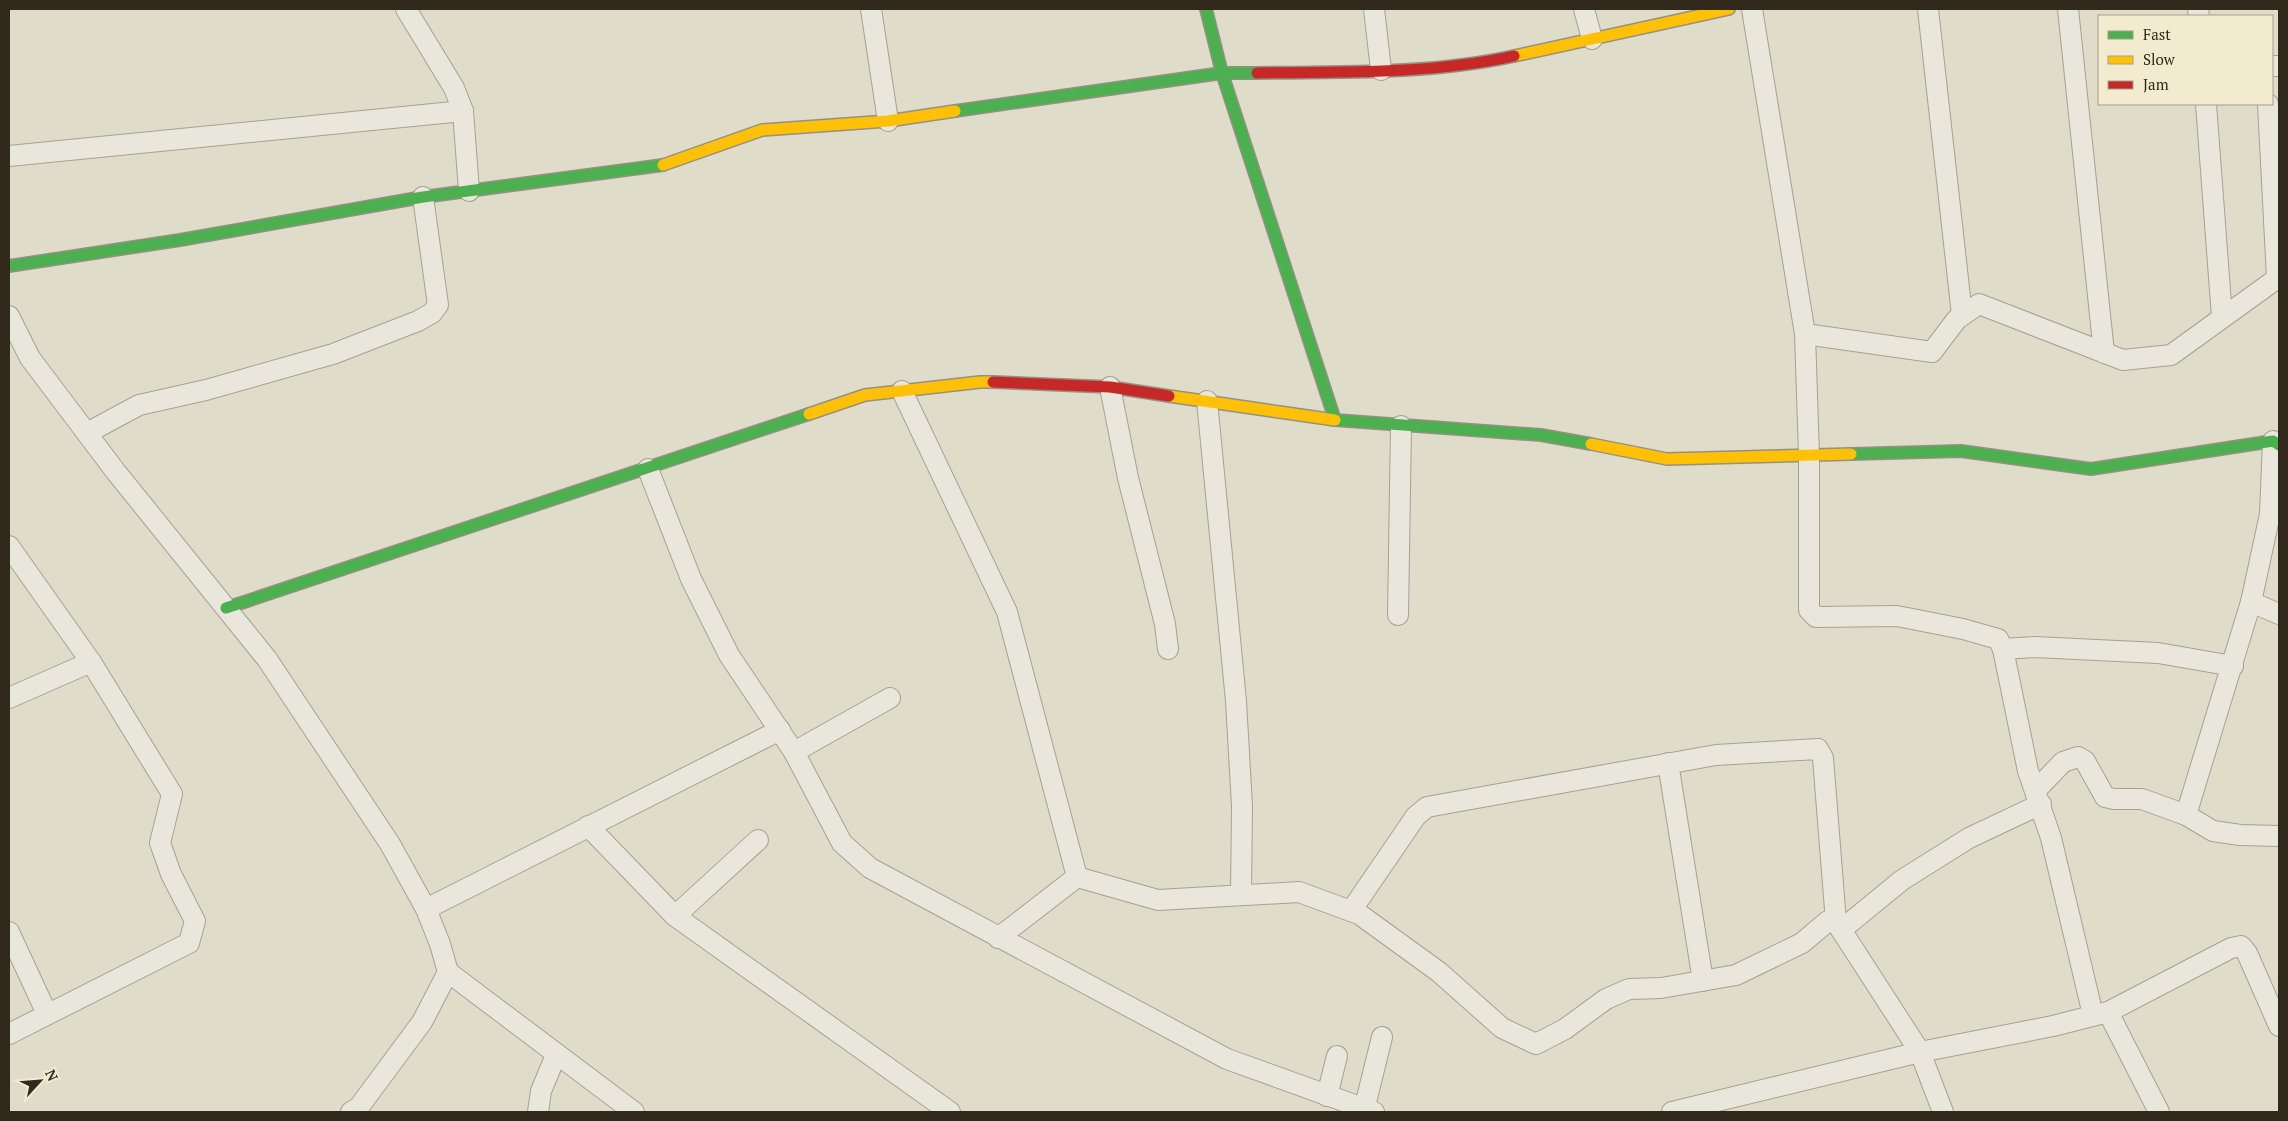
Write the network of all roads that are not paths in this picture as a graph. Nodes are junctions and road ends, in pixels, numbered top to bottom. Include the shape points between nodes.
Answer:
1 (406, 9) edge
2 (871, 9) edge
3 (1206, 9) edge
4 (1374, 9) edge
5 (1584, 9) edge
6 (1730, 9) edge
7 (1752, 9) edge
8 (1928, 9) edge
9 (2068, 9) edge
10 (1592, 39) junction
11 (1381, 70) junction
12 (1222, 73) junction
13 (2206, 105) edge
14 (2268, 105) edge
15 (463, 111) junction
16 (888, 120) junction
17 (9, 156) edge
18 (469, 191) junction
19 (422, 197) junction
20 (9, 266) edge
21 (2278, 278) edge
22 (1962, 315) junction
23 (9, 316) edge
24 (2222, 317) junction
25 (1805, 334) junction
26 (2104, 353) junction
27 (1110, 387) junction
28 (902, 391) junction
29 (1207, 401) junction
30 (1335, 420) junction
31 (1401, 426) junction
32 (87, 433) junction
33 (2276, 443) edge
34 (1810, 455) junction
35 (648, 469) junction
36 (9, 546) edge
37 (2251, 602) junction
38 (226, 608) junction
39 (2279, 614) edge
40 (1398, 615) dead end
41 (1168, 649) dead end
42 (2003, 649) junction
43 (91, 662) junction
44 (2233, 666) junction
45 (9, 698) edge
46 (890, 698) dead end
47 (780, 730) junction
48 (794, 752) junction
49 (1668, 763) junction
50 (2038, 797) junction
51 (2186, 815) junction
52 (588, 826) junction
53 (2279, 836) edge
54 (758, 840) dead end
55 (1077, 877) junction
56 (1242, 895) junction
57 (426, 909) junction
58 (1351, 911) junction
59 (675, 916) junction
60 (1839, 926) junction
61 (9, 932) edge
62 (998, 938) junction
63 (448, 972) junction
64 (1702, 981) junction
65 (2100, 1013) junction
66 (47, 1014) junction
67 (2279, 1026) edge
68 (9, 1034) edge
69 (1382, 1036) dead end
70 (1920, 1052) junction
71 (556, 1055) junction
72 (1337, 1056) dead end
73 (1329, 1102) edge
74 (1369, 1111) edge
75 (351, 1112) edge
76 (538, 1112) edge
77 (634, 1112) edge
78 (950, 1112) edge
79 (1672, 1112) edge
80 (1943, 1112) edge
81 (2159, 1112) edge

1 - 15 street via 454,88
2 - 16 street
3 - 12 street
4 - 11 street
5 - 10 street
6 - 10 street
7 - 25 street
8 - 22 street
9 - 26 street
10 - 11 street via 1477,64
11 - 12 street
12 - 16 street
12 - 30 street
13 - 24 street
14 - 21 street
15 - 17 street
15 - 18 street
16 - 18 street via 762,130 667,164
18 - 19 street
19 - 20 street via 180,240
19 - 32 street via 438,305 432,313 333,354 206,390 139,405
21 - 24 street
22 - 25 street via 1932,352
22 - 26 street via 1979,304
23 - 32 street via 30,358
24 - 26 street via 2171,355 2122,360
25 - 34 street
27 - 28 street via 980,382
27 - 29 street
27 - 41 street
28 - 35 street via 865,395
28 - 55 street via 1007,612
29 - 30 street
29 - 56 street via 1236,701 1242,806
30 - 31 street
31 - 34 street via 1541,435 1667,459
31 - 40 street
32 - 38 street
33 - 34 street via 2092,469 1961,451
33 - 37 street via 2270,514
34 - 42 street via 1809,610 1816,616 1897,616 1963,629 1998,639
35 - 38 street
35 - 47 street via 695,587 729,654
36 - 43 street
37 - 39 street
37 - 44 street
38 - 57 street via 267,659 347,779 390,844
42 - 44 street via 2035,647 2158,653
42 - 50 street via 2028,771
43 - 45 street
43 - 66 street via 172,794 160,843 171,874 196,921 188,943
44 - 51 street
46 - 48 street
47 - 48 street
47 - 52 street
48 - 62 street via 842,844 870,868
49 - 58 street via 1427,807 1416,816
49 - 60 street via 1716,755 1818,749 1823,758
49 - 64 street
50 - 51 street via 2064,762 2078,757 2085,761 2105,796 2142,799
50 - 60 street via 1902,880
50 - 65 street
51 - 53 street via 2213,832
52 - 57 street
52 - 59 street
54 - 59 street
55 - 56 street via 1158,900
55 - 62 street
56 - 58 street via 1299,892
57 - 63 street
58 - 64 street via 1439,972 1502,1028 1536,1044 1565,1029 1606,998 1629,990
59 - 78 street
60 - 64 street via 1828,921 1802,943 1736,975
60 - 70 street
61 - 66 street
62 - 73 street via 1227,1059
63 - 71 street
63 - 75 street via 422,1022 359,1107
65 - 67 street via 2241,946
65 - 70 street via 2053,1026
65 - 81 street
66 - 68 street
69 - 74 street
70 - 79 street
70 - 80 street
71 - 76 street via 541,1091
71 - 77 street
72 - 73 street
73 - 74 street

